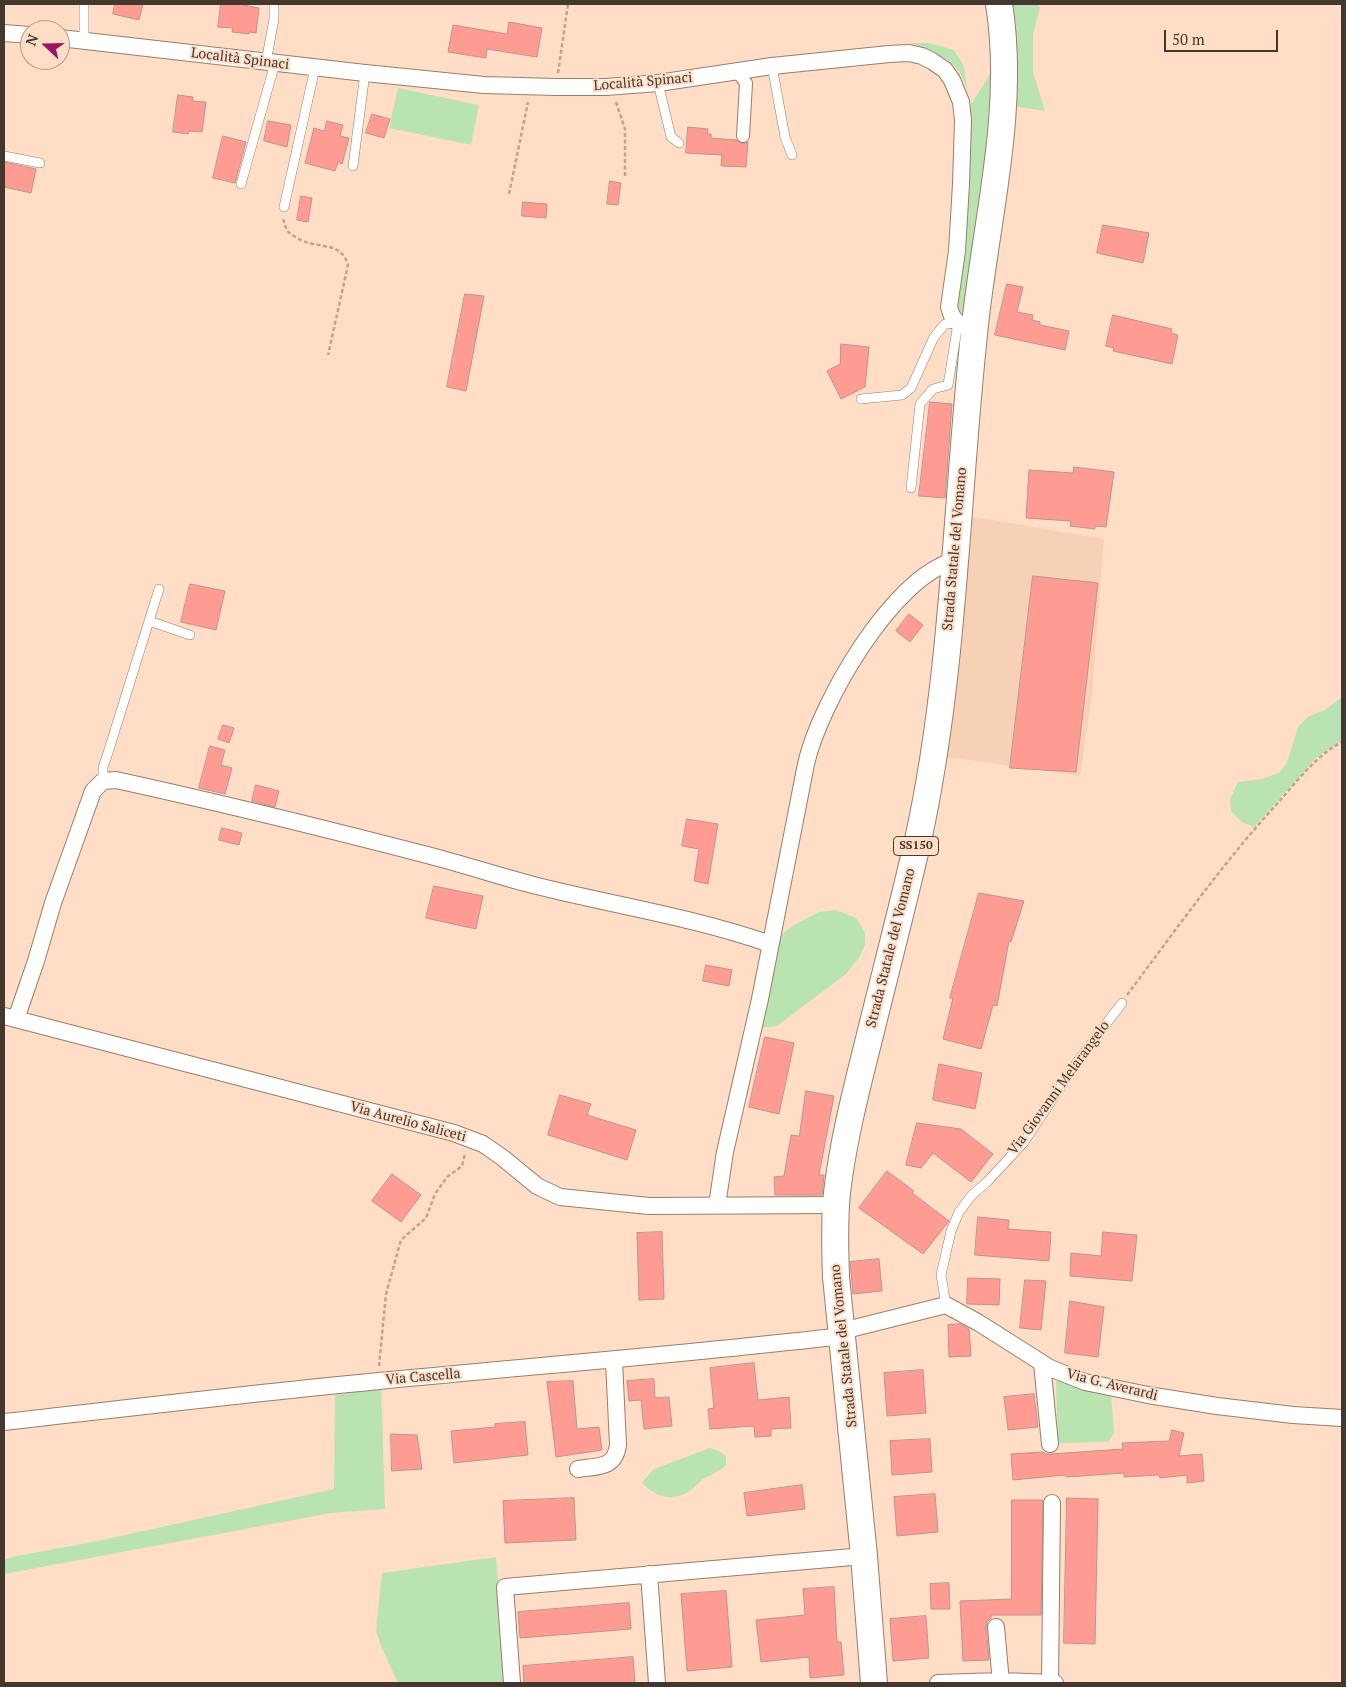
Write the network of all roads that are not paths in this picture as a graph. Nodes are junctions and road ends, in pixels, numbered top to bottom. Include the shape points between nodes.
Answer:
1 (84, 4) edge
2 (274, 4) edge
3 (999, 4) edge
4 (4, 33) edge
5 (20, 34) edge
6 (70, 39) edge
7 (84, 41) junction
8 (270, 62) junction
9 (772, 66) junction
10 (315, 68) junction
11 (737, 72) junction
12 (365, 73) junction
13 (658, 83) junction
14 (743, 136) dead end
15 (679, 143) dead end
16 (4, 156) edge
17 (792, 156) dead end
18 (40, 163) dead end
19 (352, 166) dead end
20 (242, 184) dead end
21 (284, 207) road end
22 (966, 325) junction
23 (861, 399) dead end
24 (910, 488) dead end
25 (954, 561) junction
26 (160, 588) dead end
27 (149, 621) junction
28 (190, 635) dead end
29 (103, 781) junction
30 (770, 944) junction
31 (1122, 1003) road end
32 (10, 1018) edge
33 (717, 1205) junction
34 (836, 1205) junction
35 (946, 1304) junction
36 (842, 1334) junction
37 (614, 1360) junction
38 (1042, 1363) junction
39 (1342, 1418) edge
40 (4, 1422) edge
41 (1050, 1444) dead end
42 (578, 1469) dead end
43 (1052, 1503) dead end
44 (864, 1556) junction
45 (649, 1574) junction
46 (996, 1628) dead end
47 (1001, 1682) edge
48 (512, 1683) edge
49 (657, 1683) edge
50 (874, 1683) edge
51 (938, 1683) edge
52 (1050, 1683) edge
53 (1056, 1683) edge

1 - 7 lane
2 - 8 lane
3 - 22 main road, Strada Statale del Vomano / SS150 via 1004,97
4 - 5 street
6 - 7 street, Località Spinaci
7 - 8 street, Località Spinaci
8 - 10 street, Località Spinaci
8 - 20 lane
9 - 11 street, Località Spinaci
9 - 17 lane via 785,137
9 - 22 street, Località Spinaci via 910,53 922,56 945,70 961,102 963,120 957,251 949,307 952,316
10 - 12 street, Località Spinaci
10 - 21 lane
11 - 13 street, Località Spinaci
11 - 14 street via 746,83
12 - 13 street, Località Spinaci via 484,85 606,87
12 - 19 lane
13 - 15 lane via 671,138
16 - 18 lane
22 - 23 lane via 945,324 934,337 911,388 902,395
22 - 24 lane via 948,385 933,389 920,404
22 - 25 main road, Strada Statale del Vomano / SS150
25 - 30 street via 920,580 884,614 821,718 809,750
25 - 34 main road, Strada Statale del Vomano / SS150 via 930,782 848,1128
26 - 27 lane
27 - 28 lane
27 - 29 lane via 103,768
29 - 30 street via 116,780 194,797 534,885 727,930
29 - 32 street via 93,791 36,961
30 - 33 street
31 - 35 lane, Via Giovanni Melarangelo via 1078,1061 1024,1142 959,1212 941,1275
32 - 33 street, Via Aurelio Saliceti via 469,1138 497,1153 537,1186 560,1197 650,1206
33 - 34 street, Via Aurelio Saliceti
34 - 36 main road, Strada Statale del Vomano / SS150 via 835,1256
35 - 36 street
35 - 38 street, Via G. Averardi
36 - 37 street, Via Cascella via 734,1349
36 - 44 main road, Strada Statale del Vomano / SS150
37 - 40 street, Via Cascella via 378,1381
37 - 42 street via 616,1455 607,1464
38 - 39 street, Via G. Averardi via 1084,1382 1163,1398 1256,1411
38 - 41 street
43 - 52 street
44 - 45 street
44 - 50 main road, Strada Statale del Vomano / SS150
45 - 48 street via 506,1587
45 - 49 street
46 - 47 street
47 - 51 street
47 - 52 street
52 - 53 street

